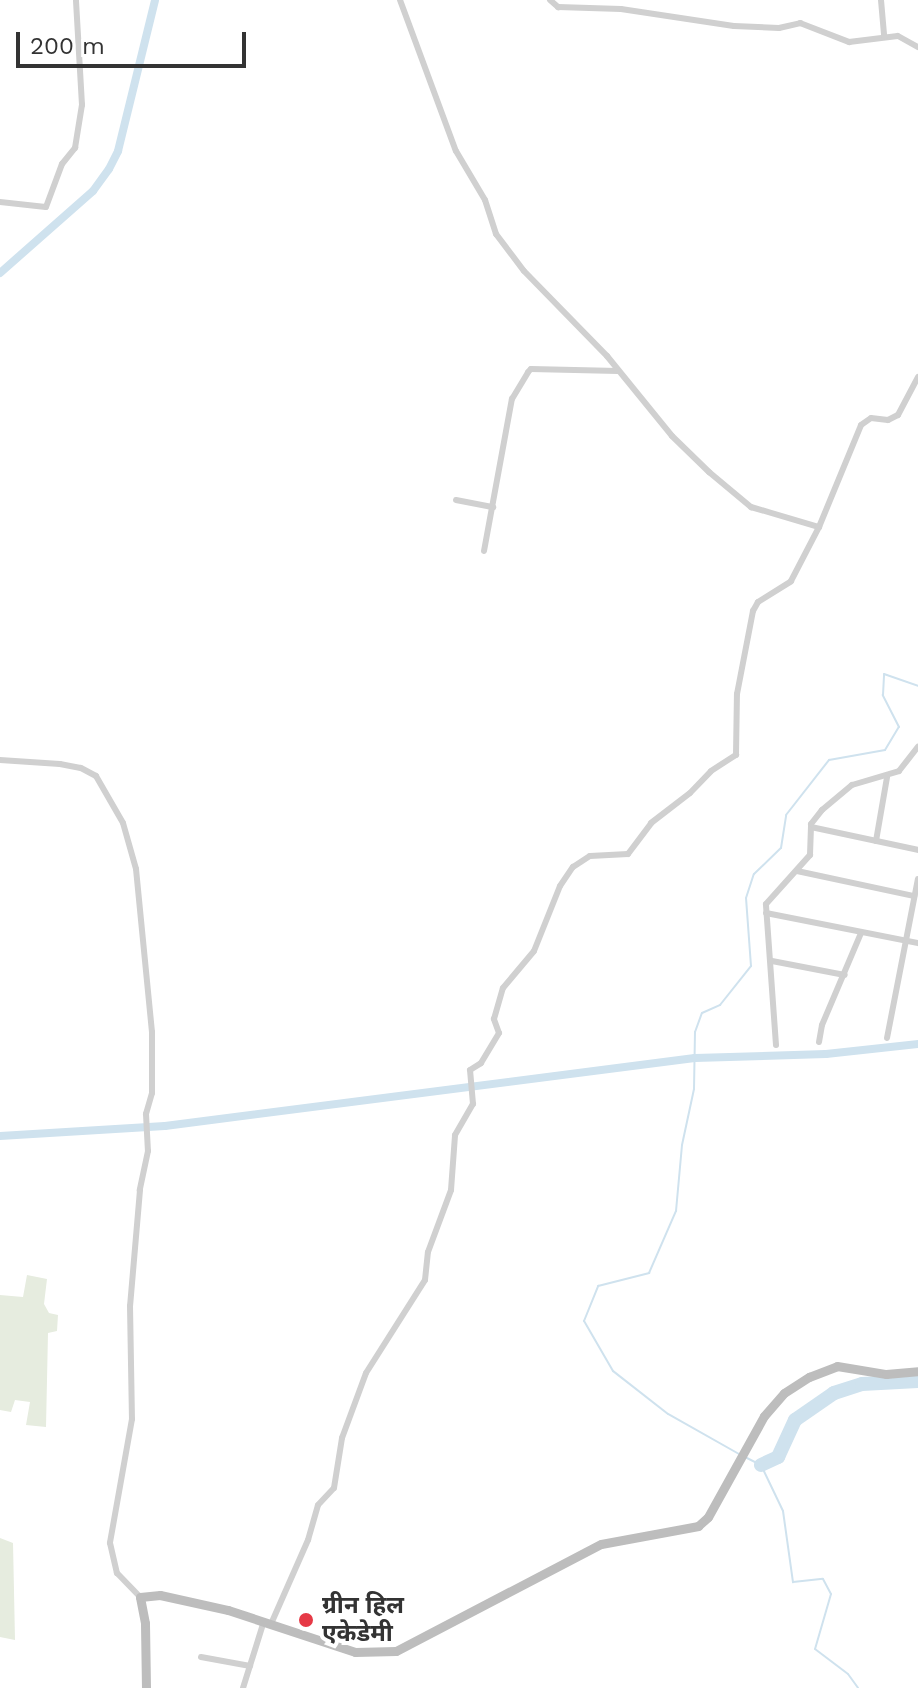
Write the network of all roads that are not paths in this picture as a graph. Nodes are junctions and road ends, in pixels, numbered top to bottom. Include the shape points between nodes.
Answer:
1 (76, 0) edge
2 (400, 0) edge
3 (550, 0) edge
4 (881, 0) edge
5 (884, 37) junction
6 (918, 47) edge
7 (0, 202) edge
8 (618, 371) junction
9 (918, 377) edge
10 (456, 500) dead end
11 (493, 507) junction
12 (819, 527) junction
13 (484, 551) dead end
14 (918, 747) edge
15 (0, 760) edge
16 (887, 777) junction
17 (811, 827) junction
18 (876, 841) junction
19 (918, 850) edge
20 (797, 871) junction
21 (918, 879) edge
22 (914, 896) junction
23 (766, 913) junction
24 (861, 933) junction
25 (905, 941) junction
26 (918, 943) edge
27 (772, 961) junction
28 (845, 975) junction
29 (887, 1038) dead end
30 (819, 1042) dead end
31 (776, 1045) dead end
32 (918, 1371) edge
33 (140, 1597) junction
34 (268, 1622) junction
35 (201, 1657) dead end
36 (250, 1666) junction
37 (146, 1688) edge
38 (243, 1688) edge

1 - 7 street via 82,105 75,148 62,164 46,207
2 - 8 street via 456,151 485,200 496,234 539,289
3 - 5 street via 558,7 621,9 734,26 779,28 800,23 857,43
4 - 5 street
5 - 6 street via 901,36
8 - 11 street via 528,372 512,399
8 - 12 street via 672,436 751,507
9 - 12 street via 898,415 871,418 861,425
10 - 11 street
11 - 13 street
12 - 34 street via 789,584 762,599 753,611 737,694 736,755 651,823 628,854 590,856 569,871 534,951 503,988 494,1019 499,1033 495,1043 470,1070 473,1104 455,1135 449,1202 428,1252 424,1284 366,1373 342,1438 334,1488 318,1505 300,1560
14 - 16 street via 909,762
15 - 33 street via 87,770 104,787 123,823 139,885 152,1032 152,1101 146,1119 148,1147 130,1306 132,1419 110,1543 117,1573
16 - 17 street via 852,785 822,810
16 - 18 street
17 - 18 street
17 - 20 street via 810,855
18 - 19 street
20 - 22 street
20 - 23 street via 772,893
21 - 22 street
22 - 25 street
23 - 24 street
23 - 27 street
24 - 25 street
24 - 28 street
25 - 26 street
25 - 29 street
27 - 28 street
27 - 31 street
28 - 30 street
32 - 34 street via 886,1374 837,1366 809,1377 773,1404 698,1526 601,1544 396,1651 355,1652
33 - 34 street via 196,1602
33 - 37 street
34 - 36 street
35 - 36 street
36 - 38 street

